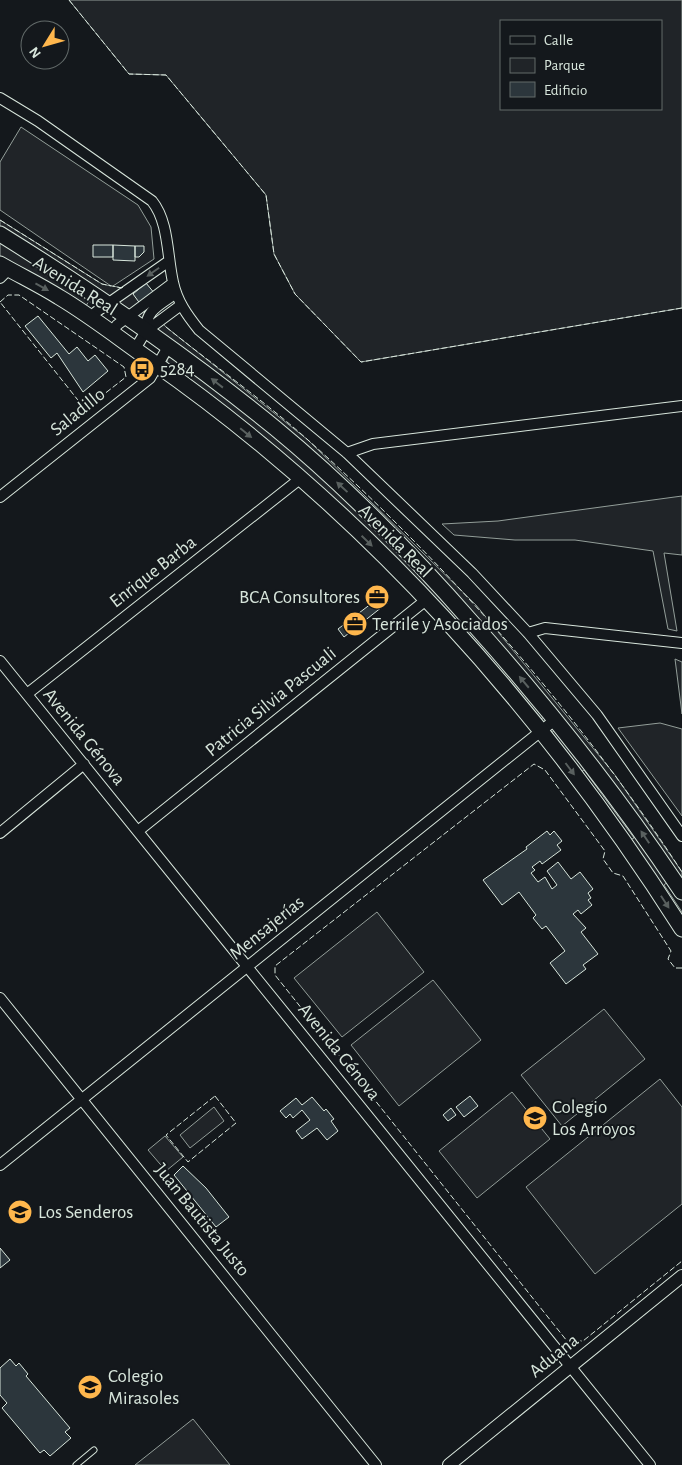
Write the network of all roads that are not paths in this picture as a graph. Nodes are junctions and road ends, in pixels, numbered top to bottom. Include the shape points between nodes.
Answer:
1 (0, 98) edge
2 (0, 234) edge
3 (169, 261) junction
4 (3, 270) edge
5 (175, 288) junction
6 (106, 304) junction
7 (182, 306) junction
8 (92, 318) junction
9 (126, 318) junction
10 (146, 331) junction
11 (112, 333) junction
12 (168, 347) junction
13 (135, 349) junction
14 (158, 365) junction
15 (682, 406) edge
16 (347, 453) junction
17 (301, 478) junction
18 (0, 497) edge
19 (426, 600) junction
20 (528, 633) junction
21 (682, 643) edge
22 (0, 661) edge
23 (27, 694) junction
24 (556, 720) junction
25 (540, 731) junction
26 (84, 764) junction
27 (138, 831) junction
28 (0, 833) edge
29 (682, 836) edge
30 (682, 892) edge
31 (682, 929) edge
32 (247, 966) junction
33 (0, 998) edge
34 (82, 1099) junction
35 (0, 1165) edge
36 (682, 1276) edge
37 (570, 1367) junction
38 (94, 1450) dead end
39 (76, 1465) edge
40 (376, 1465) edge
41 (449, 1465) edge
42 (650, 1465) edge

1 - 3 street via 152,200 161,216
2 - 6 main road, Avenida Real
3 - 5 street
3 -> 6 street
4 -> 8 main road, Avenida Real
5 - 7 street
5 - 9 street
5 - 10 street via 148,314
6 - 8 street
6 - 9 main road, Avenida Real
7 - 10 street
7 - 16 street via 199,330
8 - 11 main road, Avenida Real
9 - 10 main road, Avenida Real
9 - 11 street
10 - 12 main road, Avenida Real
10 - 13 street
11 - 13 main road, Avenida Real
12 - 14 street, Saladillo
24 -> 12 main road, Avenida Real via 449,596 365,509 276,429
13 - 14 main road, Avenida Real
14 -> 17 main road, Avenida Real
14 - 18 street, Saladillo via 150,378
15 - 16 street via 373,444
16 - 20 street via 472,573
17 -> 19 main road, Avenida Real
17 - 23 street, Enrique Barba
19 - 25 main road, Avenida Real
19 - 27 street, Patricia Silvia Pascuali
20 - 21 street via 545,628
20 - 29 street via 598,715
22 - 23 street, Avenida Génova
23 - 26 street, Avenida Génova
24 - 25 street, Mensajerías
30 -> 24 main road, Avenida Real via 626,811
25 -> 31 main road, Avenida Real via 618,834
25 - 32 street, Mensajerías
26 - 27 street, Avenida Génova
26 - 28 street
27 - 32 street, Avenida Génova
32 - 34 street, Mensajerías
32 - 37 street, Avenida Génova
33 - 34 street, Juan Bautista Justo
34 - 35 street, Mensajerías
34 - 40 street, Juan Bautista Justo
36 - 37 street, Aduana
37 - 41 street, Aduana
37 - 42 street, Avenida Génova
38 - 39 lane

